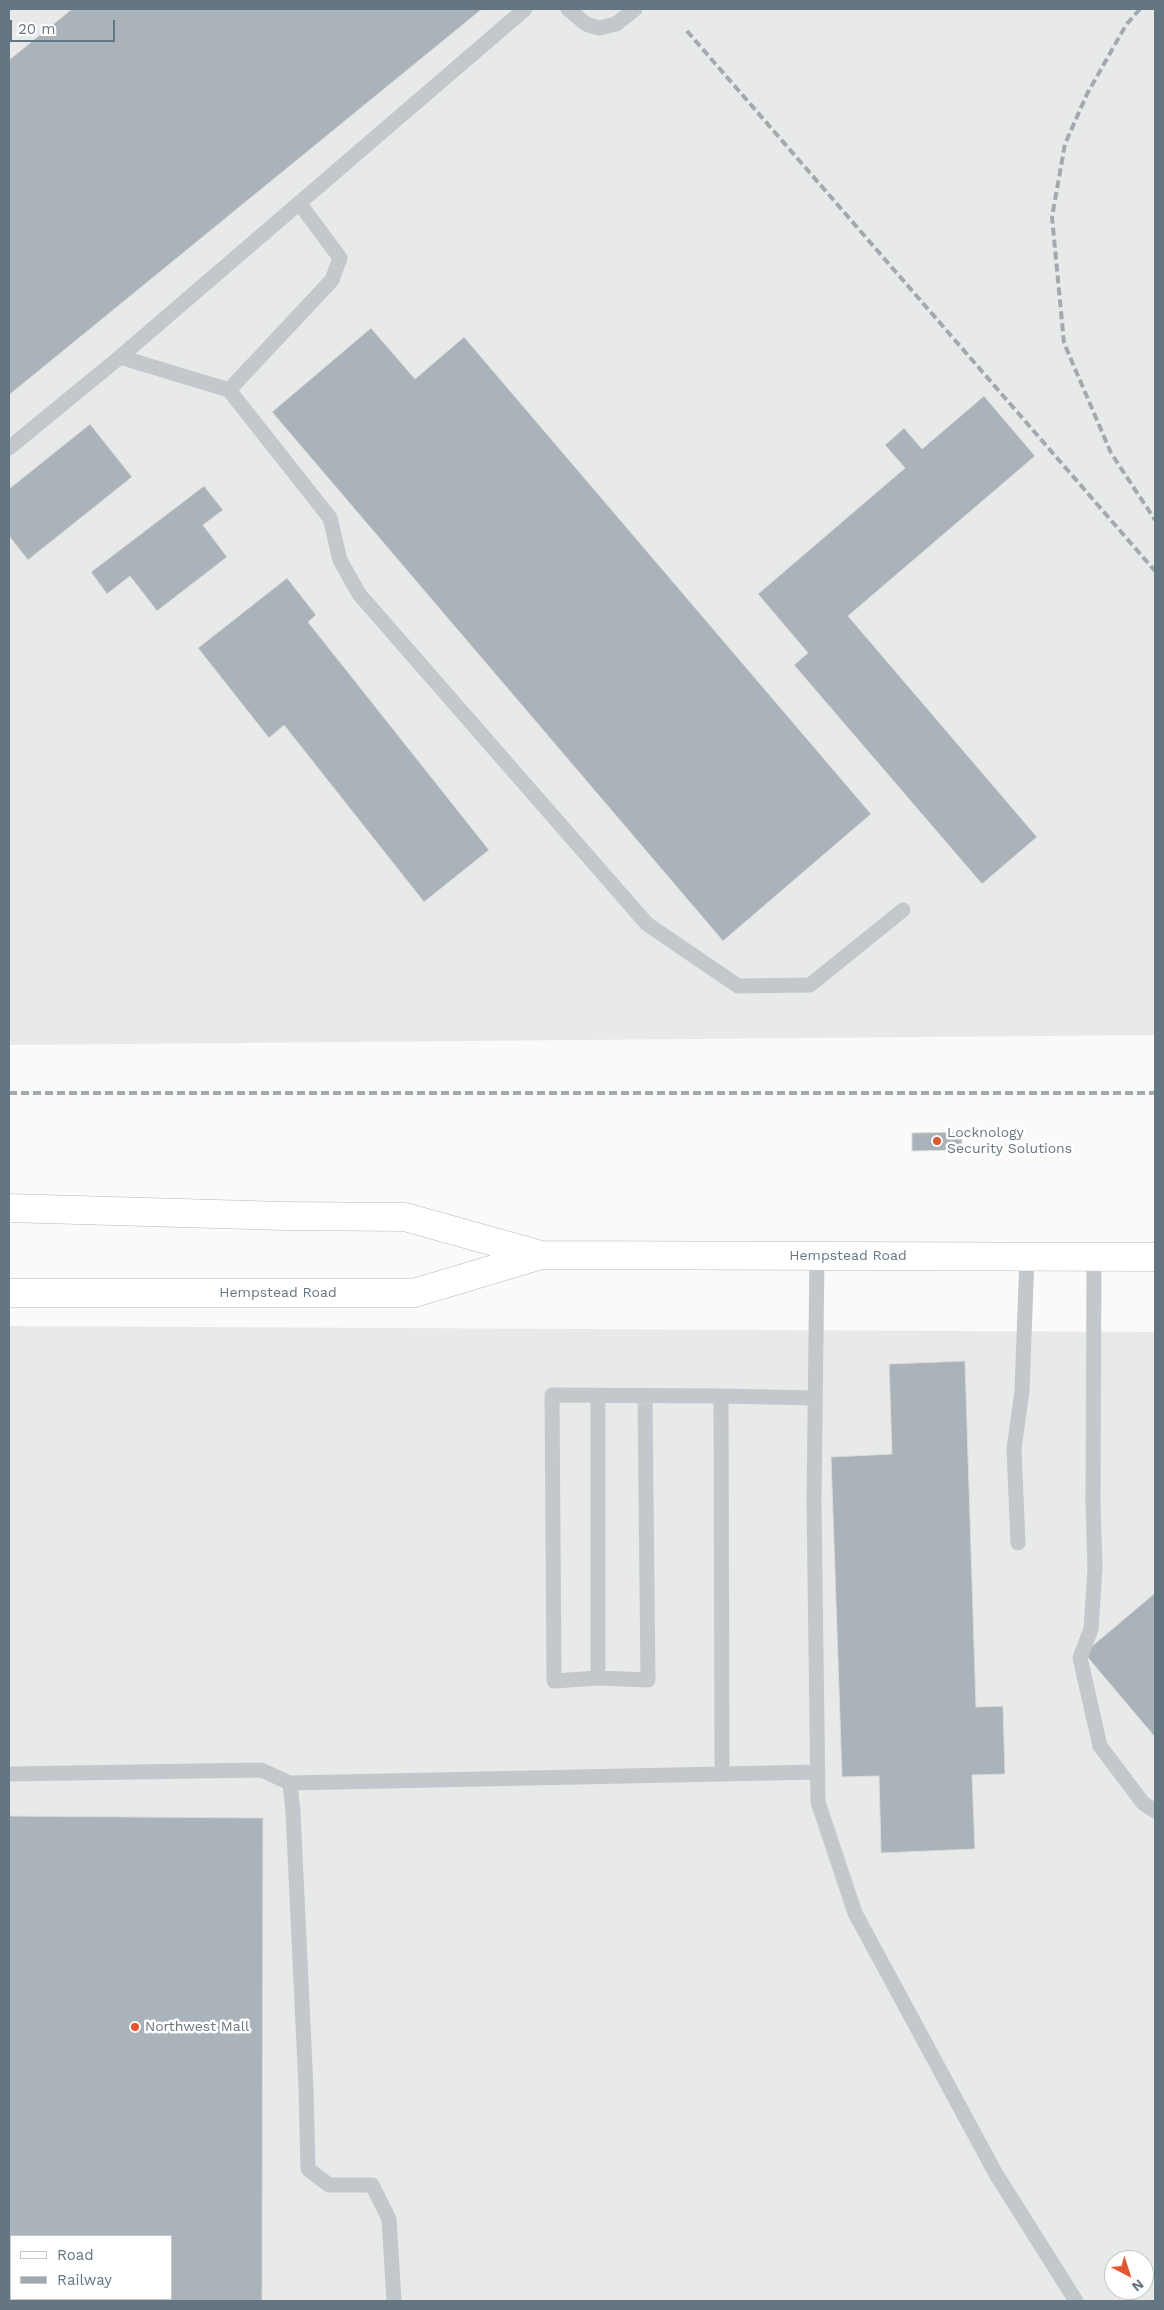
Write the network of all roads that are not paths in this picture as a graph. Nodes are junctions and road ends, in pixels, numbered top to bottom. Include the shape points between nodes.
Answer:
1 (525, 9) edge
2 (568, 9) edge
3 (635, 9) edge
4 (300, 204) junction
5 (120, 357) junction
6 (229, 390) junction
7 (9, 448) edge
8 (903, 910) dead end
9 (9, 1208) edge
10 (541, 1255) junction
11 (817, 1256) junction
12 (1027, 1256) junction
13 (1094, 1256) junction
14 (1155, 1256) edge
15 (9, 1293) edge
16 (645, 1396) junction
17 (721, 1396) junction
18 (598, 1397) junction
19 (815, 1398) junction
20 (1018, 1543) dead end
21 (598, 1678) junction
22 (818, 1772) junction
23 (9, 1774) edge
24 (722, 1774) junction
25 (290, 1783) junction
26 (1155, 1811) edge
27 (394, 2301) edge
28 (1076, 2301) edge

1 - 4 lane
2 - 3 lane via 586,24 599,28 616,24
4 - 5 lane
4 - 6 lane via 340,258 332,280
5 - 6 lane
5 - 7 lane
6 - 8 lane via 330,518 340,560 359,594 647,924 738,986 810,985
9 - 10 main road, Hempstead Road via 405,1217
10 - 11 main road, Hempstead Road
10 - 15 main road, Hempstead Road via 414,1293
11 - 12 main road, Hempstead Road
11 - 19 lane
12 - 13 main road, Hempstead Road
12 - 20 lane via 1022,1391 1014,1449
13 - 14 main road, Hempstead Road
13 - 26 lane via 1095,1568 1091,1629 1080,1658 1100,1746 1143,1803
16 - 17 lane
16 - 18 lane
16 - 21 lane via 648,1680
17 - 19 lane
17 - 24 lane
18 - 21 lane
18 - 21 lane via 552,1395 554,1681
19 - 22 lane
22 - 24 lane
22 - 28 lane via 818,1802 855,1913 996,2174
23 - 25 lane via 261,1770
24 - 25 lane
25 - 27 lane via 294,1812 308,2169 329,2185 372,2185 389,2219

